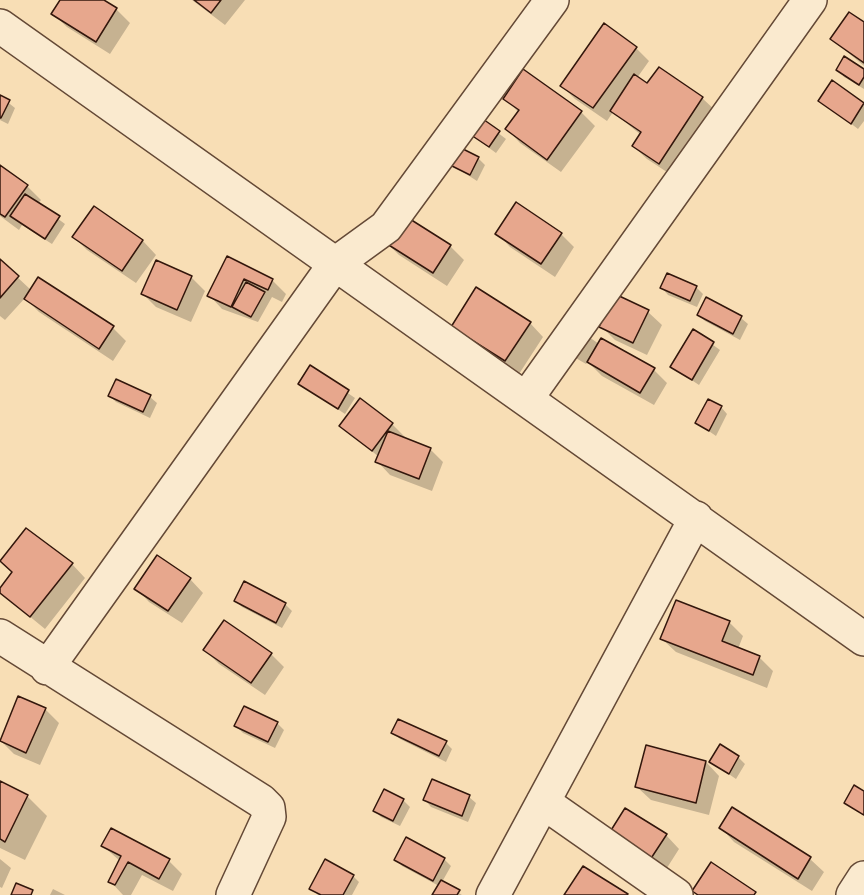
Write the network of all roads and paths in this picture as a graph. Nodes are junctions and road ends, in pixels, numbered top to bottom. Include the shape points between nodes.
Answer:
1 (552, 0) edge
2 (810, 0) edge
3 (0, 26) edge
4 (335, 264) junction
5 (526, 399) junction
6 (696, 519) junction
7 (0, 636) edge
8 (864, 639) edge
9 (47, 668) junction
10 (543, 802) junction
11 (864, 878) edge
12 (233, 895) edge
13 (493, 895) edge
14 (676, 895) edge
15 (853, 895) edge

1 - 4 street via 386,227
2 - 5 street
3 - 4 street
4 - 5 street
4 - 9 street
5 - 6 street
6 - 8 street
6 - 10 street
7 - 9 street
9 - 12 street via 267,808 269,817
10 - 13 street
10 - 14 street
11 - 15 street

